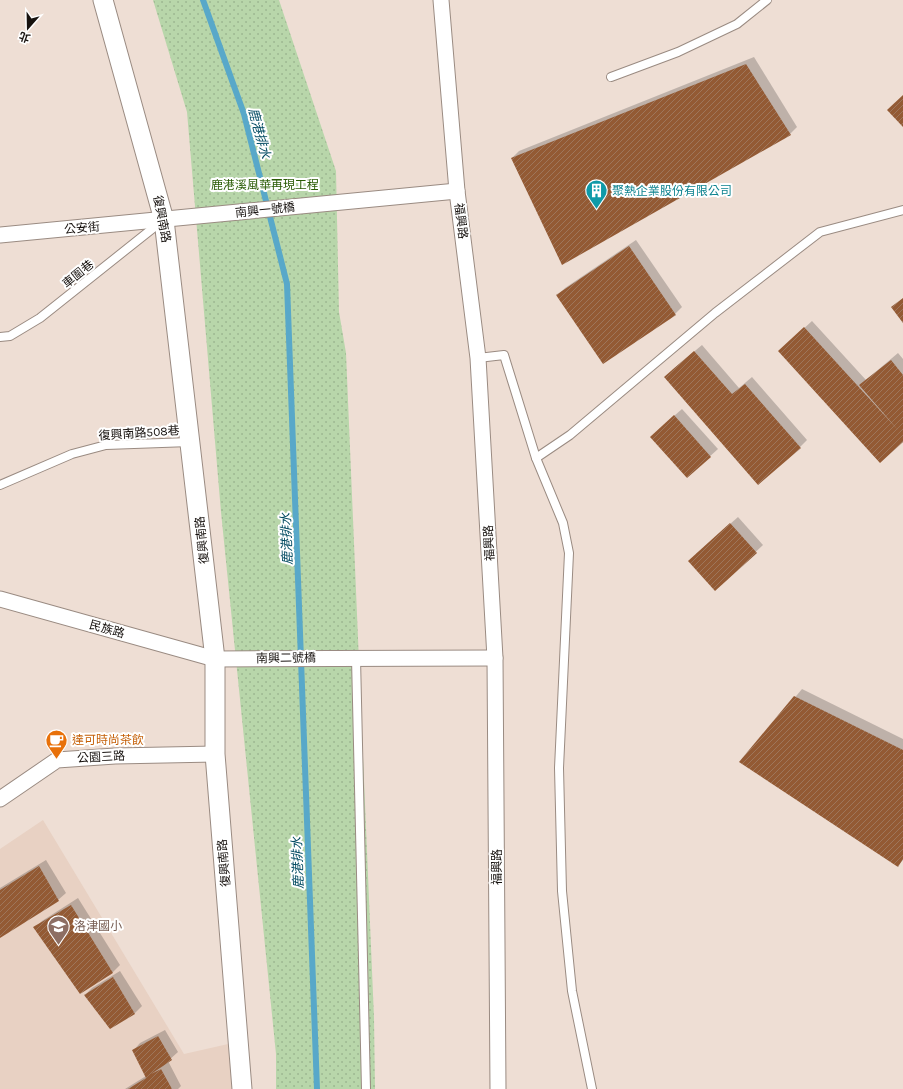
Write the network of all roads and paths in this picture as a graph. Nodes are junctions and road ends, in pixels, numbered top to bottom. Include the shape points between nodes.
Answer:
1 (103, 0) edge
2 (441, 0) edge
3 (767, 0) edge
4 (611, 77) dead end
5 (457, 191) junction
6 (903, 210) edge
7 (164, 220) junction
8 (0, 235) edge
9 (0, 336) edge
10 (478, 358) junction
11 (191, 442) junction
12 (536, 458) junction
13 (0, 485) edge
14 (0, 599) edge
15 (356, 658) junction
16 (495, 658) junction
17 (215, 659) junction
18 (215, 754) junction
19 (0, 799) edge
20 (242, 1089) edge
21 (366, 1089) edge
22 (498, 1089) edge
23 (592, 1089) edge

1 - 7 street, 復興南路
2 - 5 street, 福興路
3 - 4 lane via 737,24 678,52
5 - 7 street, 南興一號橋
5 - 10 street, 福興路
6 - 12 lane via 820,232 715,313 570,435
7 - 8 street, 公安街
7 - 9 lane, 車圍巷 via 40,318 10,336
7 - 11 street, 復興南路
10 - 12 lane via 504,355
10 - 16 street, 福興路
11 - 13 lane, 復興南路508巷 via 106,445 72,454
11 - 17 street, 復興南路
12 - 23 lane via 563,523 569,553 559,768 562,891 572,991
14 - 17 street, 民族路
15 - 16 street, 南興二號橋
15 - 17 street, 南興二號橋
15 - 21 lane
16 - 22 street, 福興路
17 - 18 street, 復興南路
18 - 19 street, 公園三路 via 57,760
18 - 20 street, 復興南路

